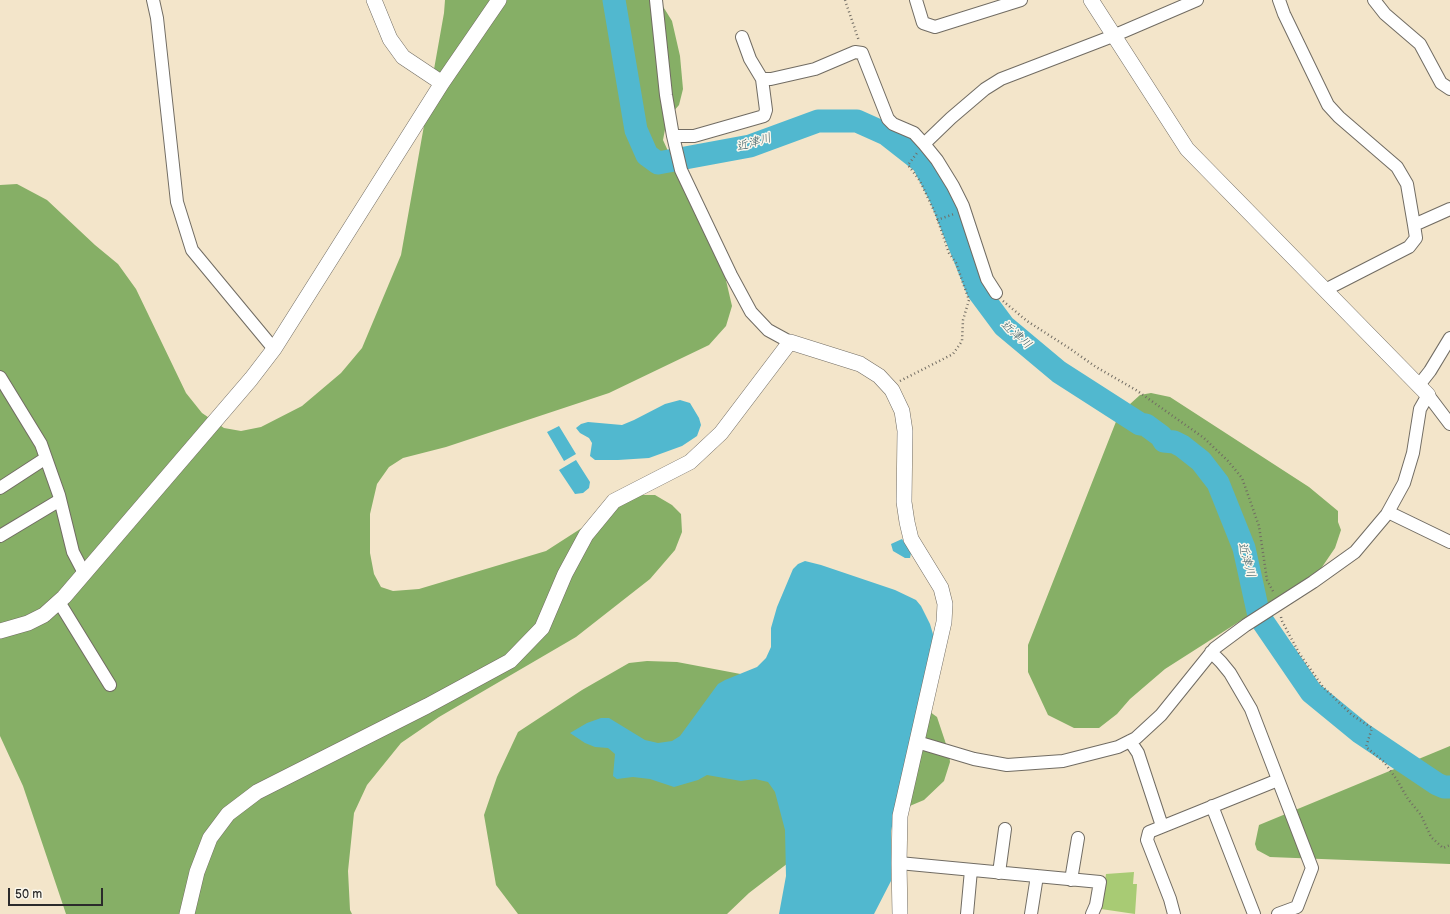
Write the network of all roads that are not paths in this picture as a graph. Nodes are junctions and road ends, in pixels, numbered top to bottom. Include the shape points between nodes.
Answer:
1 (153, 0) edge
2 (374, 0) edge
3 (499, 0) edge
4 (656, 0) edge
5 (916, 0) edge
6 (1021, 0) edge
7 (1091, 0) edge
8 (1197, 0) edge
9 (1279, 0) edge
10 (1374, 0) edge
11 (1113, 36) junction
12 (742, 37) dead end
13 (762, 79) junction
14 (442, 83) junction
15 (1450, 89) edge
16 (672, 136) junction
17 (924, 144) junction
18 (1450, 209) edge
19 (1414, 225) junction
20 (1325, 290) junction
21 (996, 294) road end
22 (1450, 338) edge
23 (790, 342) junction
24 (274, 349) junction
25 (0, 377) edge
26 (1424, 390) junction
27 (1450, 424) edge
28 (46, 458) junction
29 (0, 488) edge
30 (60, 500) junction
31 (1388, 512) junction
32 (0, 536) edge
33 (1450, 542) edge
34 (84, 573) junction
35 (59, 602) junction
36 (0, 631) edge
37 (1211, 652) junction
38 (110, 685) dead end
39 (1130, 741) junction
40 (917, 742) junction
41 (1278, 780) junction
42 (1212, 806) junction
43 (1162, 826) junction
44 (1005, 830) dead end
45 (1078, 838) dead end
46 (899, 863) junction
47 (972, 870) junction
48 (999, 872) junction
49 (1037, 876) junction
50 (1071, 880) junction
51 (187, 914) edge
52 (900, 914) edge
53 (967, 914) edge
54 (1031, 914) edge
55 (1092, 914) edge
56 (1174, 914) edge
57 (1254, 914) edge
58 (1278, 914) edge

1 - 24 street via 158,18 177,202 192,250
2 - 14 street via 390,39 403,58
3 - 14 street
4 - 16 street
5 - 6 street via 923,23 935,27
7 - 11 street
8 - 11 street
9 - 19 street via 1328,105 1397,167 1407,184
10 - 15 street via 1420,44 1441,83
11 - 17 street via 1001,80 985,89
11 - 20 street via 1187,149
12 - 13 street via 750,59
13 - 16 street via 766,110 764,116 694,136
13 - 17 street via 815,69 855,52 862,53 888,119 893,124 914,133
14 - 24 street
16 - 23 street via 681,170 751,312 768,330
17 - 21 street via 937,160 963,206 987,279
18 - 19 street
19 - 20 street via 1416,238 1409,247
20 - 26 street
22 - 26 street via 1430,371
23 - 40 street via 860,364 889,386 902,411 905,431 906,522 911,539 941,588 945,604 944,622
23 - 51 street via 721,433 690,462 614,501 586,535 542,628 510,661 257,792 228,814 210,838 197,872
24 - 34 street
25 - 28 street via 41,444
26 - 27 street
26 - 31 street via 1413,453 1404,483
28 - 29 street
28 - 30 street
30 - 32 street
30 - 34 street via 73,552
31 - 33 street
31 - 37 street via 1355,552
34 - 35 street
35 - 36 street via 44,615
35 - 38 street
37 - 39 street via 1161,715
37 - 41 street via 1230,673 1251,709
39 - 40 street via 1118,747 1064,761 1007,765
39 - 43 street via 1138,753
40 - 46 street via 900,816
41 - 42 street
41 - 58 street via 1312,868 1296,907
42 - 43 street
42 - 57 street
43 - 56 street via 1148,832 1147,840
44 - 48 street
45 - 50 street
46 - 47 street
46 - 52 street
47 - 48 street
47 - 53 street
48 - 49 street
49 - 50 street
49 - 54 street
50 - 55 street via 1100,882

